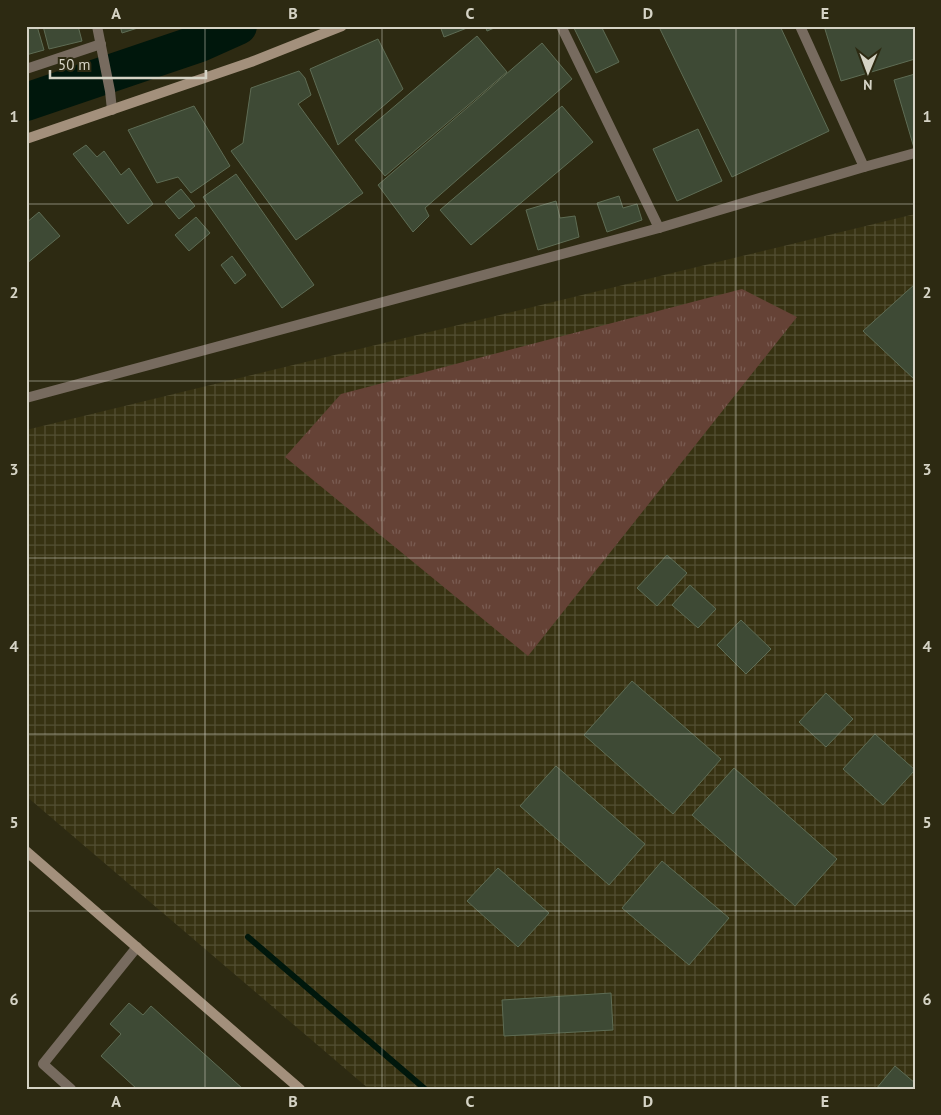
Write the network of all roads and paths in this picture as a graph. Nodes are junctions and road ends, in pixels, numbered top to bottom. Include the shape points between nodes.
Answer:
1 (97, 26) edge
2 (342, 26) edge
3 (561, 26) edge
4 (800, 26) edge
5 (102, 48) junction
6 (26, 69) edge
7 (112, 110) junction
8 (26, 139) edge
9 (915, 154) edge
10 (864, 167) junction
11 (659, 228) junction
12 (26, 398) edge
13 (26, 851) edge
14 (137, 947) junction
15 (71, 1089) edge
16 (300, 1089) edge

1 - 5 street
2 - 7 street via 251,62
3 - 11 street
4 - 10 street
5 - 6 street
5 - 7 street
7 - 8 street
9 - 10 street
10 - 11 street
11 - 12 street
13 - 14 street
14 - 15 street via 42,1064
14 - 16 street

